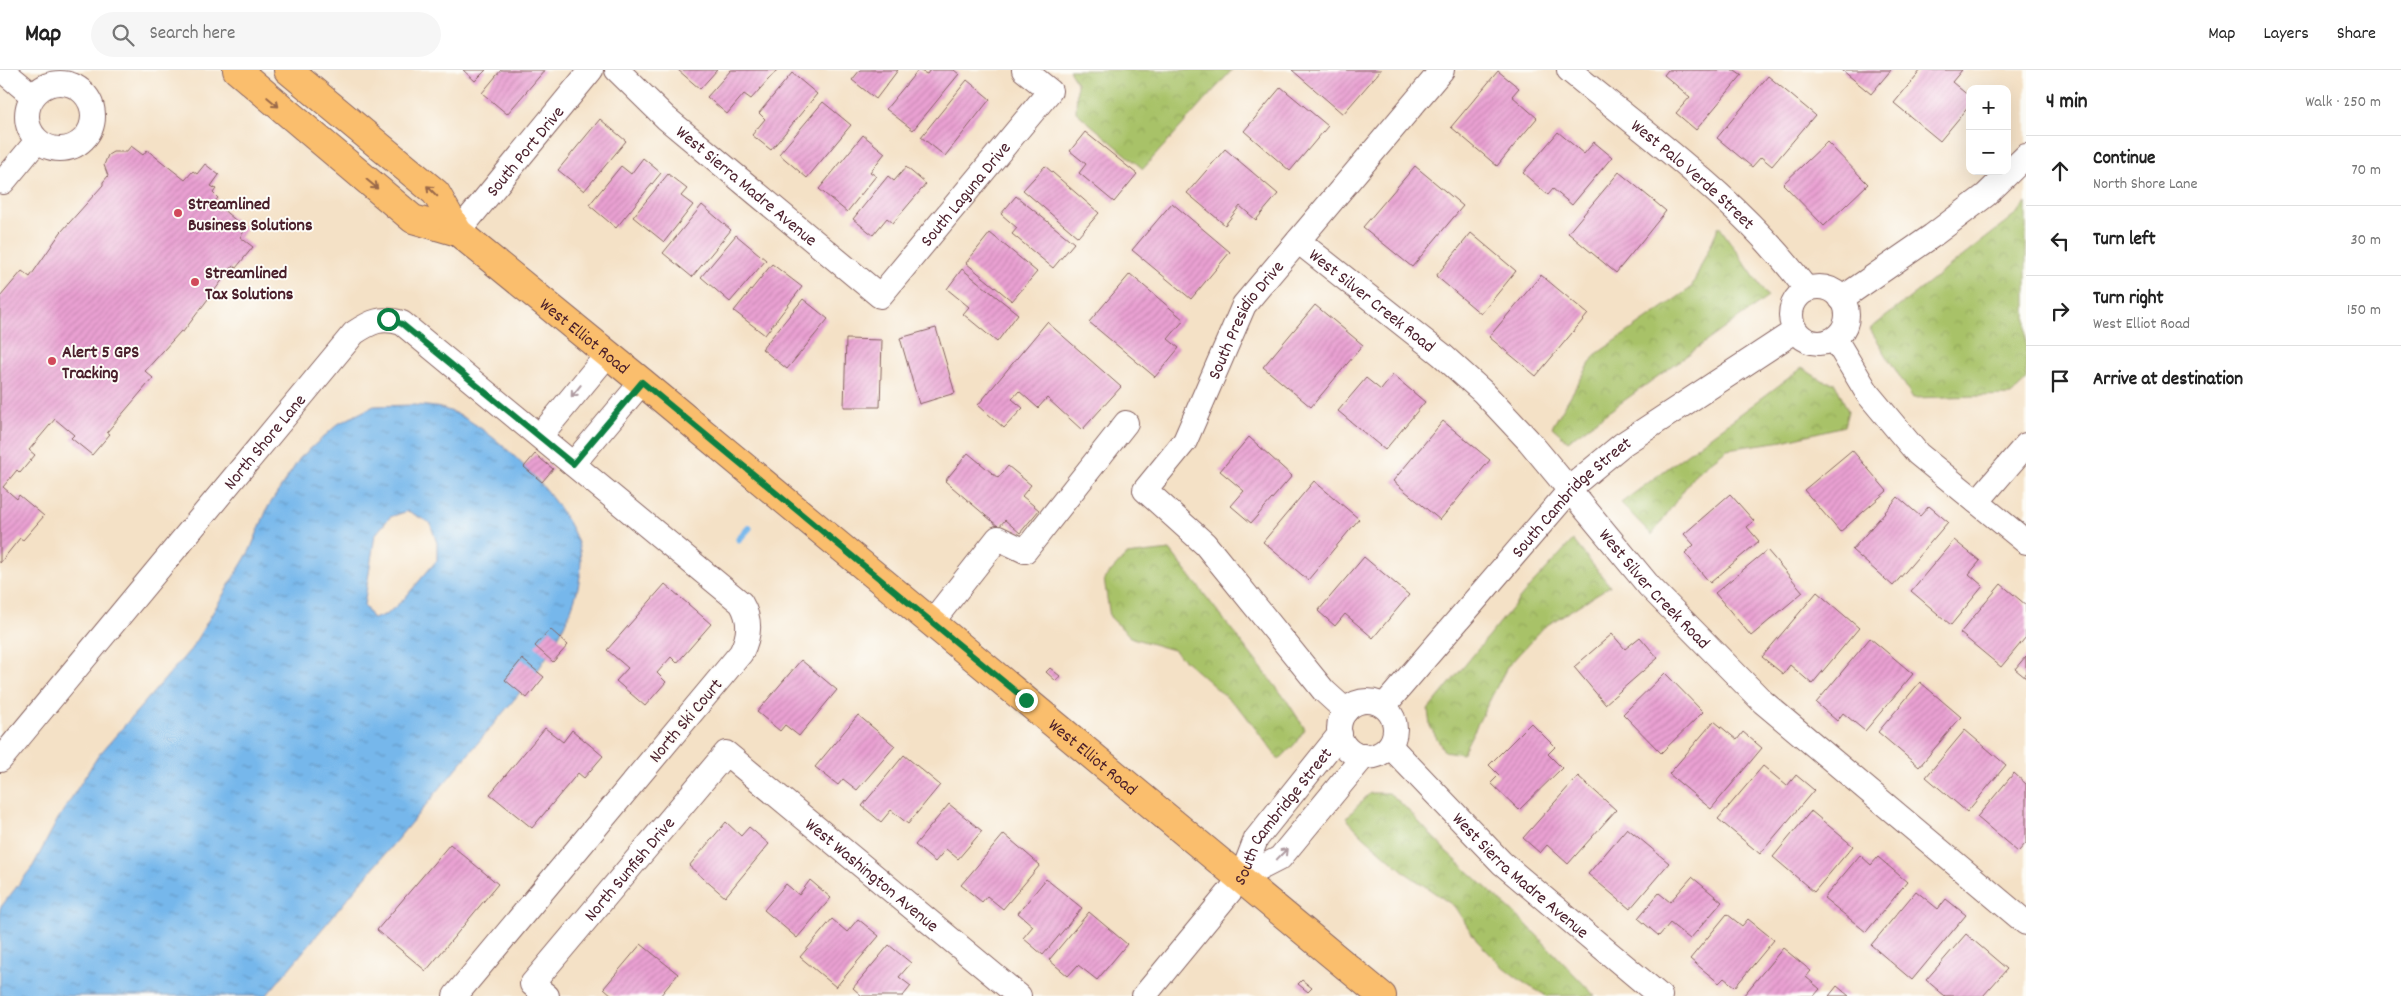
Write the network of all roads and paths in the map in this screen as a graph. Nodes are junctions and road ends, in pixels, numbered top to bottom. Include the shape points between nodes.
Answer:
1 (2, 70) edge
2 (237, 70) edge
3 (288, 70) edge
4 (591, 70) edge
5 (616, 70) edge
6 (1024, 70) edge
7 (1442, 70) edge
8 (1569, 70) edge
9 (33, 96) junction
10 (37, 141) junction
11 (2026, 156) edge
12 (3, 182) dead end
13 (458, 232) junction
14 (1298, 241) junction
15 (1807, 290) junction
16 (880, 296) joint
17 (1841, 299) junction
18 (1795, 330) junction
19 (1834, 338) junction
20 (608, 354) junction
21 (642, 382) junction
22 (1126, 422) dead end
23 (540, 436) junction
24 (2026, 445) edge
25 (573, 464) junction
26 (1570, 491) junction
27 (1978, 502) junction
28 (2026, 542) edge
29 (932, 622) junction
30 (1384, 706) junction
31 (1346, 710) junction
32 (1340, 734) junction
33 (1390, 746) junction
34 (726, 753) joint
35 (1364, 756) junction
36 (0, 760) edge
37 (1241, 878) junction
38 (2026, 923) edge
39 (540, 990) edge
40 (455, 996) edge
41 (1019, 996) edge
42 (1144, 996) edge
43 (1382, 996) edge
44 (1660, 996) edge

1 - 9 street
2 -> 13 main road, West Elliot Road via 413,219
13 -> 3 main road, West Elliot Road via 436,193
4 - 13 street, South Port Drive
5 - 16 street, West Sierra Madre Avenue via 666,118
6 - 16 street, South Laguna Drive via 1050,91
7 - 14 street, South Presidio Drive
8 - 15 street, West Palo Verde Street via 1733,206 1770,244
9 - 10 street via 26,114 31,133
9 - 10 street via 50,84 72,85 84,94 92,109 93,120 90,130 78,144 58,150
10 - 12 street
11 - 17 street via 1978,201
13 - 20 main road, West Elliot Road
14 - 26 street, West Silver Creek Road via 1456,367 1529,441
14 - 31 street, South Presidio Drive via 1244,305 1185,441 1145,490 1205,544 1324,691
15 - 17 street via 1826,288
15 - 18 street via 1793,303
17 - 19 street via 1847,316 1841,332
18 - 19 street via 1809,342 1826,342
18 - 26 street, South Cambridge Street via 1623,444
19 - 27 street via 1868,394 1918,454
20 - 21 main road, West Elliot Road
20 -> 23 street
21 - 25 street
21 - 29 main road, West Elliot Road
22 - 29 street via 1025,551 998,538
23 - 25 street, North Shore Lane
23 - 36 street, North Shore Lane via 402,324 388,319 369,323 354,333
24 - 27 street
25 - 40 street, North Ski Court via 741,603 747,614 747,640 741,652
26 - 30 street, South Cambridge Street
26 - 38 street, West Silver Creek Road via 1649,586 1762,702
27 - 28 street
29 - 37 main road, West Elliot Road
30 - 31 street via 1376,702 1360,702
30 - 33 street via 1395,729
31 - 32 street
32 - 35 street via 1349,749
32 - 37 street, South Cambridge Street via 1256,839
33 - 35 street via 1378,754
33 - 44 street, West Sierra Madre Avenue via 1502,863
34 - 39 street, North Sunfish Drive
34 - 41 street, West Washington Avenue
37 -> 35 street, South Cambridge Street via 1280,858
37 - 42 street
37 - 43 main road, West Elliot Road

